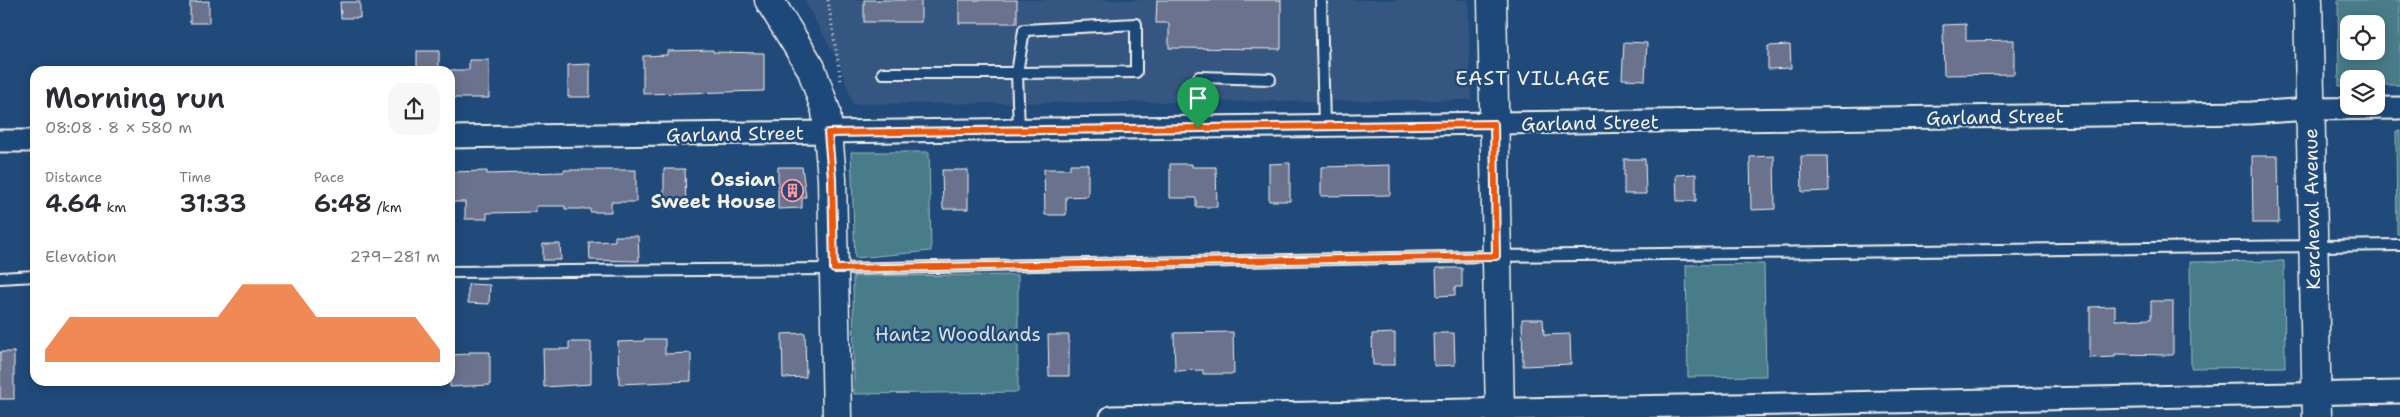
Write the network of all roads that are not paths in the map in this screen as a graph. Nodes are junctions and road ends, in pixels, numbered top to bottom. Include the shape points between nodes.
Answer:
1 (769, 0) edge
2 (1321, 0) edge
3 (1492, 0) edge
4 (2308, 0) edge
5 (883, 73) dead end
6 (1018, 73) junction
7 (1270, 79) dead end
8 (2400, 108) edge
9 (2310, 109) junction
10 (1494, 124) junction
11 (1324, 126) junction
12 (1198, 128) junction
13 (1019, 130) junction
14 (828, 133) junction
15 (455, 137) edge
16 (0, 141) edge
17 (30, 141) edge
18 (2400, 245) edge
19 (2314, 247) junction
20 (1496, 256) junction
21 (834, 269) junction
22 (455, 272) edge
23 (30, 276) edge
24 (0, 278) edge
25 (2400, 392) edge
26 (2317, 405) edge
27 (1500, 413) edge
28 (837, 417) edge
29 (1111, 417) edge

1 - 14 street via 811,68 826,111
2 - 11 lane
3 - 10 street
4 - 9 street, Kercheval Avenue
5 - 6 lane
6 - 6 lane via 1136,72 1136,24 1024,30
6 - 13 lane
7 - 12 lane via 1199,77
8 - 9 street, Garland Street
9 - 10 street, Garland Street via 2251,113
9 - 19 street, Kercheval Avenue
10 - 11 street, Garland Street
10 - 20 street
11 - 12 street, Garland Street
12 - 13 street, Garland Street
13 - 14 street, Garland Street
14 - 15 street, Garland Street
14 - 21 street
16 - 17 street
18 - 19 lane
19 - 20 lane
19 - 26 street, Kercheval Avenue
20 - 21 lane
20 - 27 street
21 - 22 lane
21 - 28 street
23 - 24 lane
25 - 26 street
26 - 27 street
27 - 29 street

